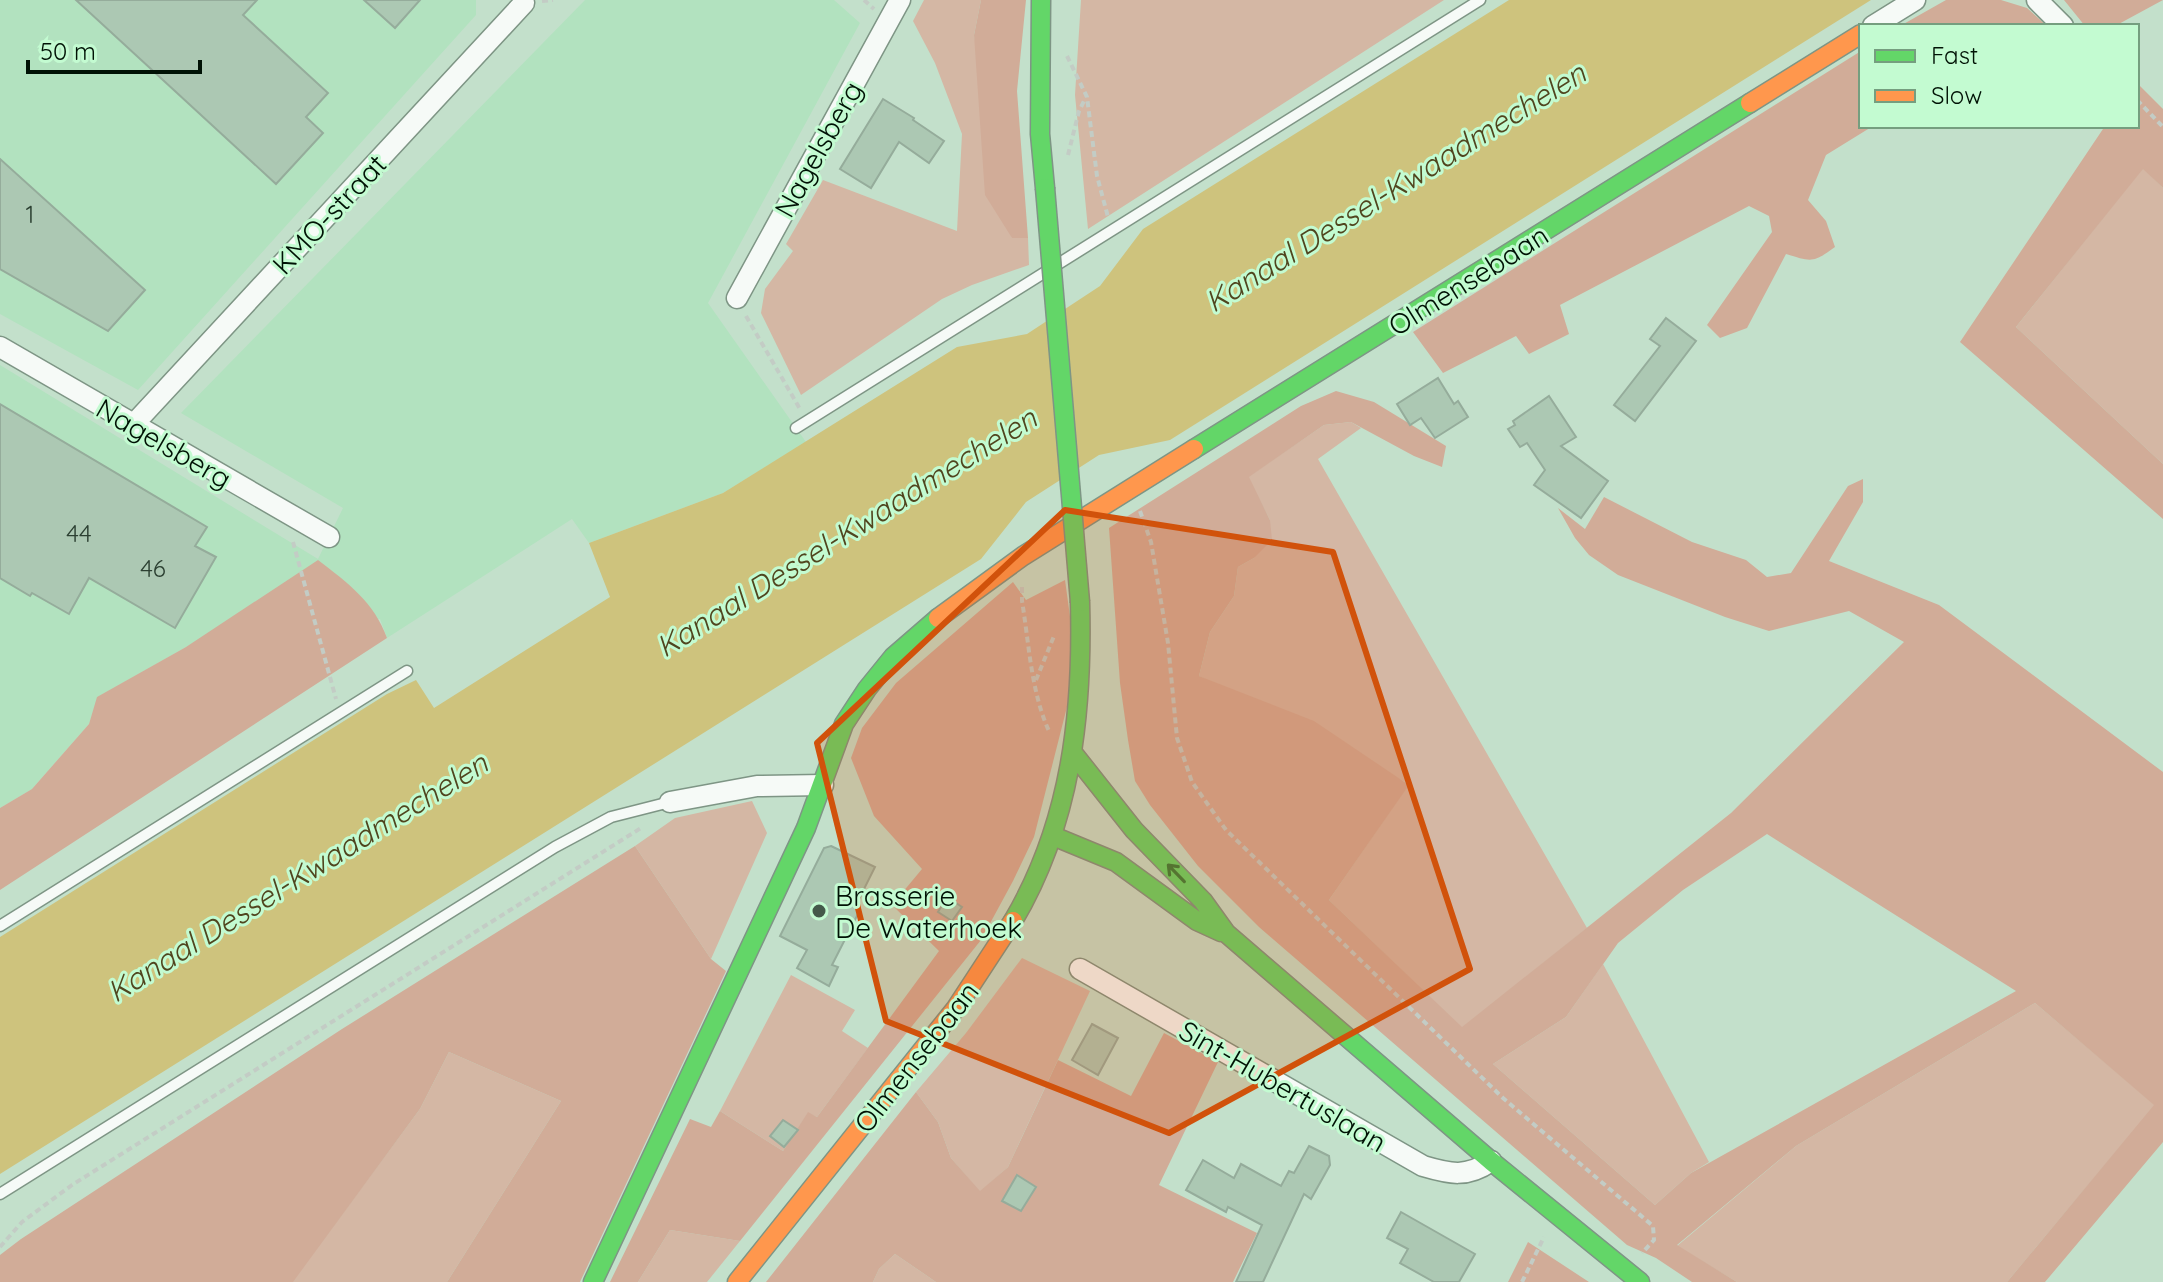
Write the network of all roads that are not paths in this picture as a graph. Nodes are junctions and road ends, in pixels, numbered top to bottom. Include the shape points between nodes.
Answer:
1 (900, 0) edge
2 (1041, 0) edge
3 (1480, 0) edge
4 (1915, 0) edge
5 (2037, 0) edge
6 (524, 3) dead end
7 (1876, 24) edge
8 (2061, 24) edge
9 (1859, 35) edge
10 (737, 298) road end
11 (0, 347) edge
12 (133, 425) junction
13 (796, 428) dead end
14 (329, 537) dead end
15 (407, 671) dead end
16 (1073, 753) junction
17 (823, 785) junction
18 (670, 802) joint
19 (1053, 836) junction
20 (0, 926) edge
21 (1226, 933) junction
22 (1080, 969) dead end
23 (1491, 1161) junction
24 (0, 1194) edge
25 (1633, 1277) edge
26 (593, 1282) edge
27 (737, 1282) edge

1 - 10 street, Nagelsberg
2 - 16 street, Olmensebaan, bridge via 1040,134 1080,602 1082,651
3 - 13 lane
4 - 7 street
5 - 8 street
6 - 12 street, KMO-straat
9 - 17 street, Olmensebaan via 979,586 893,657 867,689 844,724
11 - 12 street, Nagelsberg
12 - 14 street, Nagelsberg
15 - 20 lane
16 - 19 street, Olmensebaan
21 -> 16 street, Sint-Hubertuslaan
17 - 18 street via 757,786
17 - 26 street, Olmensebaan
18 - 24 lane via 611,817 555,847
19 - 21 street, Sint-Hubertuslaan via 1116,862 1197,921
19 - 27 street, Olmensebaan via 1017,915 983,972
21 - 23 street, Sint-Hubertuslaan
22 - 23 street, Sint-Hubertuslaan via 1423,1166 1448,1173 1476,1171
23 - 25 street, Sint-Hubertuslaan

